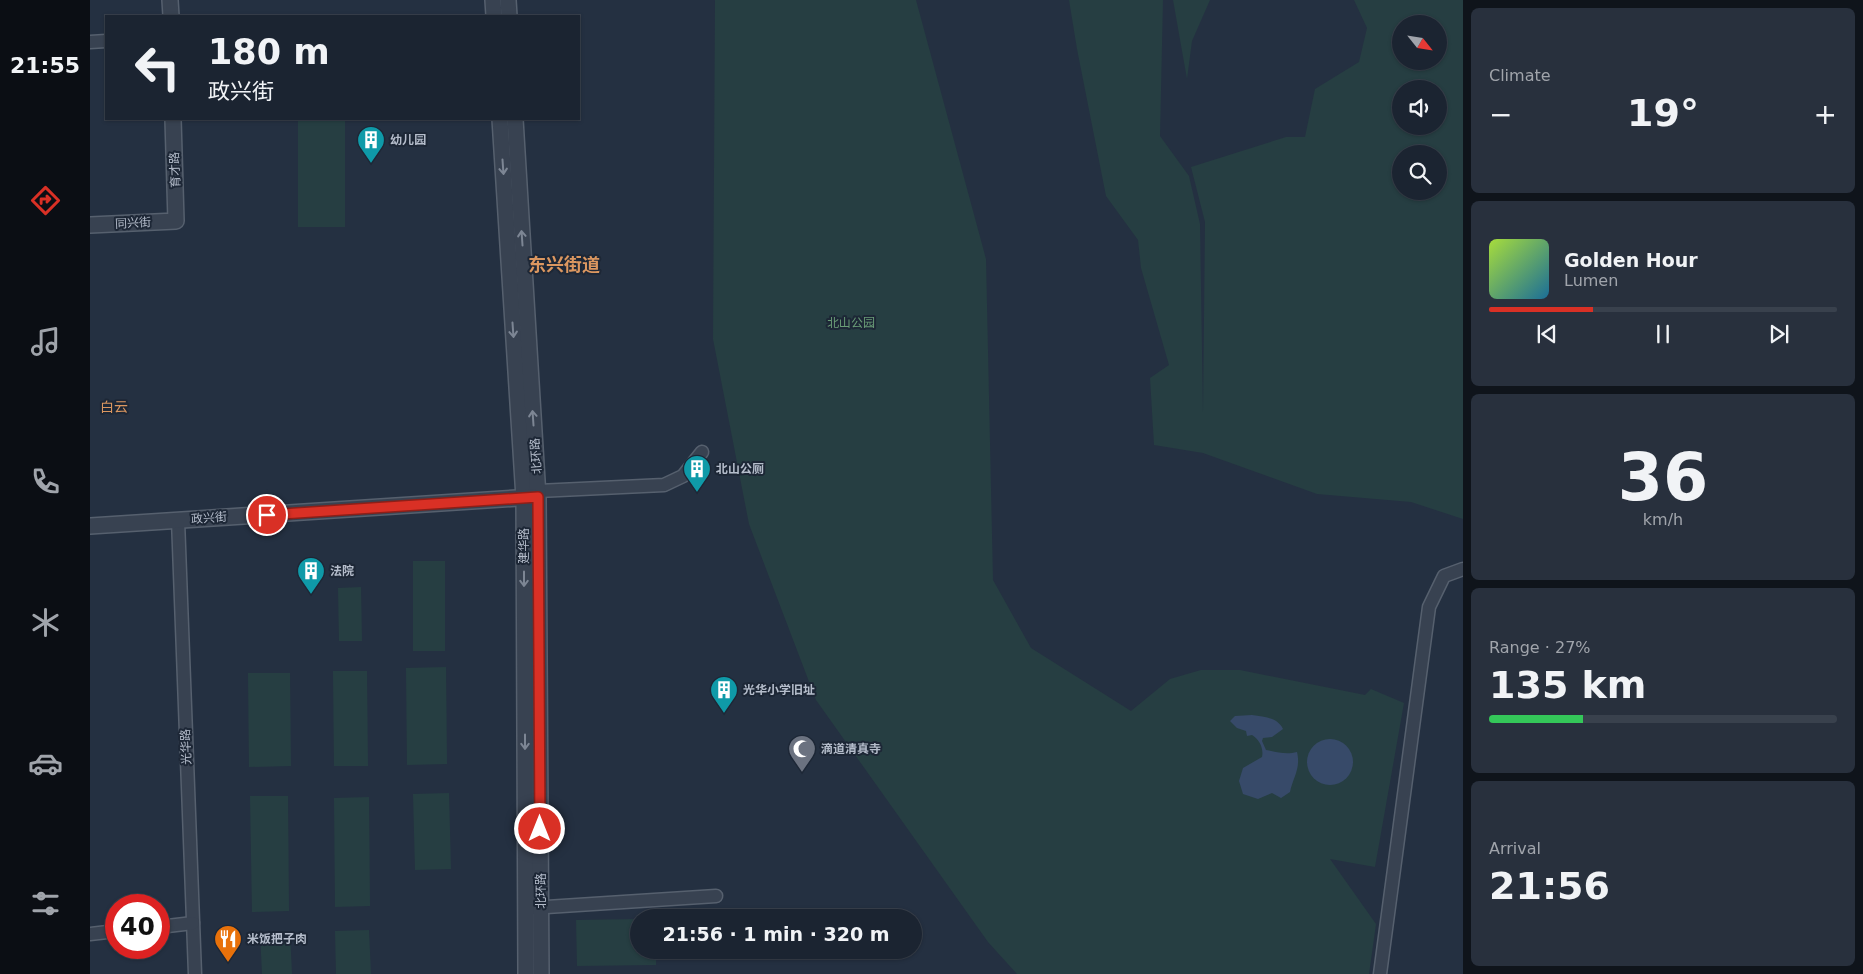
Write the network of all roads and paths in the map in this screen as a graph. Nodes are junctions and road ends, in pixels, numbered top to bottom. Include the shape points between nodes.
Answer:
1 (170, 0) edge
2 (493, 0) edge
3 (508, 0) edge
4 (171, 15) edge
5 (494, 15) edge
6 (509, 15) edge
7 (105, 41) edge
8 (90, 42) edge
9 (173, 120) edge
10 (500, 120) edge
11 (515, 120) edge
12 (176, 221) joint
13 (90, 225) edge
14 (702, 452) dead end
15 (533, 495) junction
16 (178, 520) junction
17 (90, 526) edge
18 (1463, 569) edge
19 (716, 896) dead end
20 (533, 908) junction
21 (193, 923) junction
22 (170, 926) edge
23 (105, 932) edge
24 (90, 934) edge
25 (195, 974) edge
26 (526, 974) edge
27 (541, 974) edge
28 (1380, 974) edge

1 - 4 street
2 - 5 street
3 - 6 street
7 - 8 street
9 - 12 street, 育才路
10 -> 15 street
15 -> 11 street, 北环路
12 - 13 street, 同兴街
14 - 15 street via 683,476 664,485
15 - 16 street, 政兴街
15 - 20 street, 北环路
16 - 17 street, 政兴街
16 - 21 street, 光华路
18 - 28 street via 1444,576 1429,607
19 - 20 street
20 - 26 street
20 - 27 street, 北环路
21 - 22 street
21 - 25 street, 光华路
23 - 24 street

